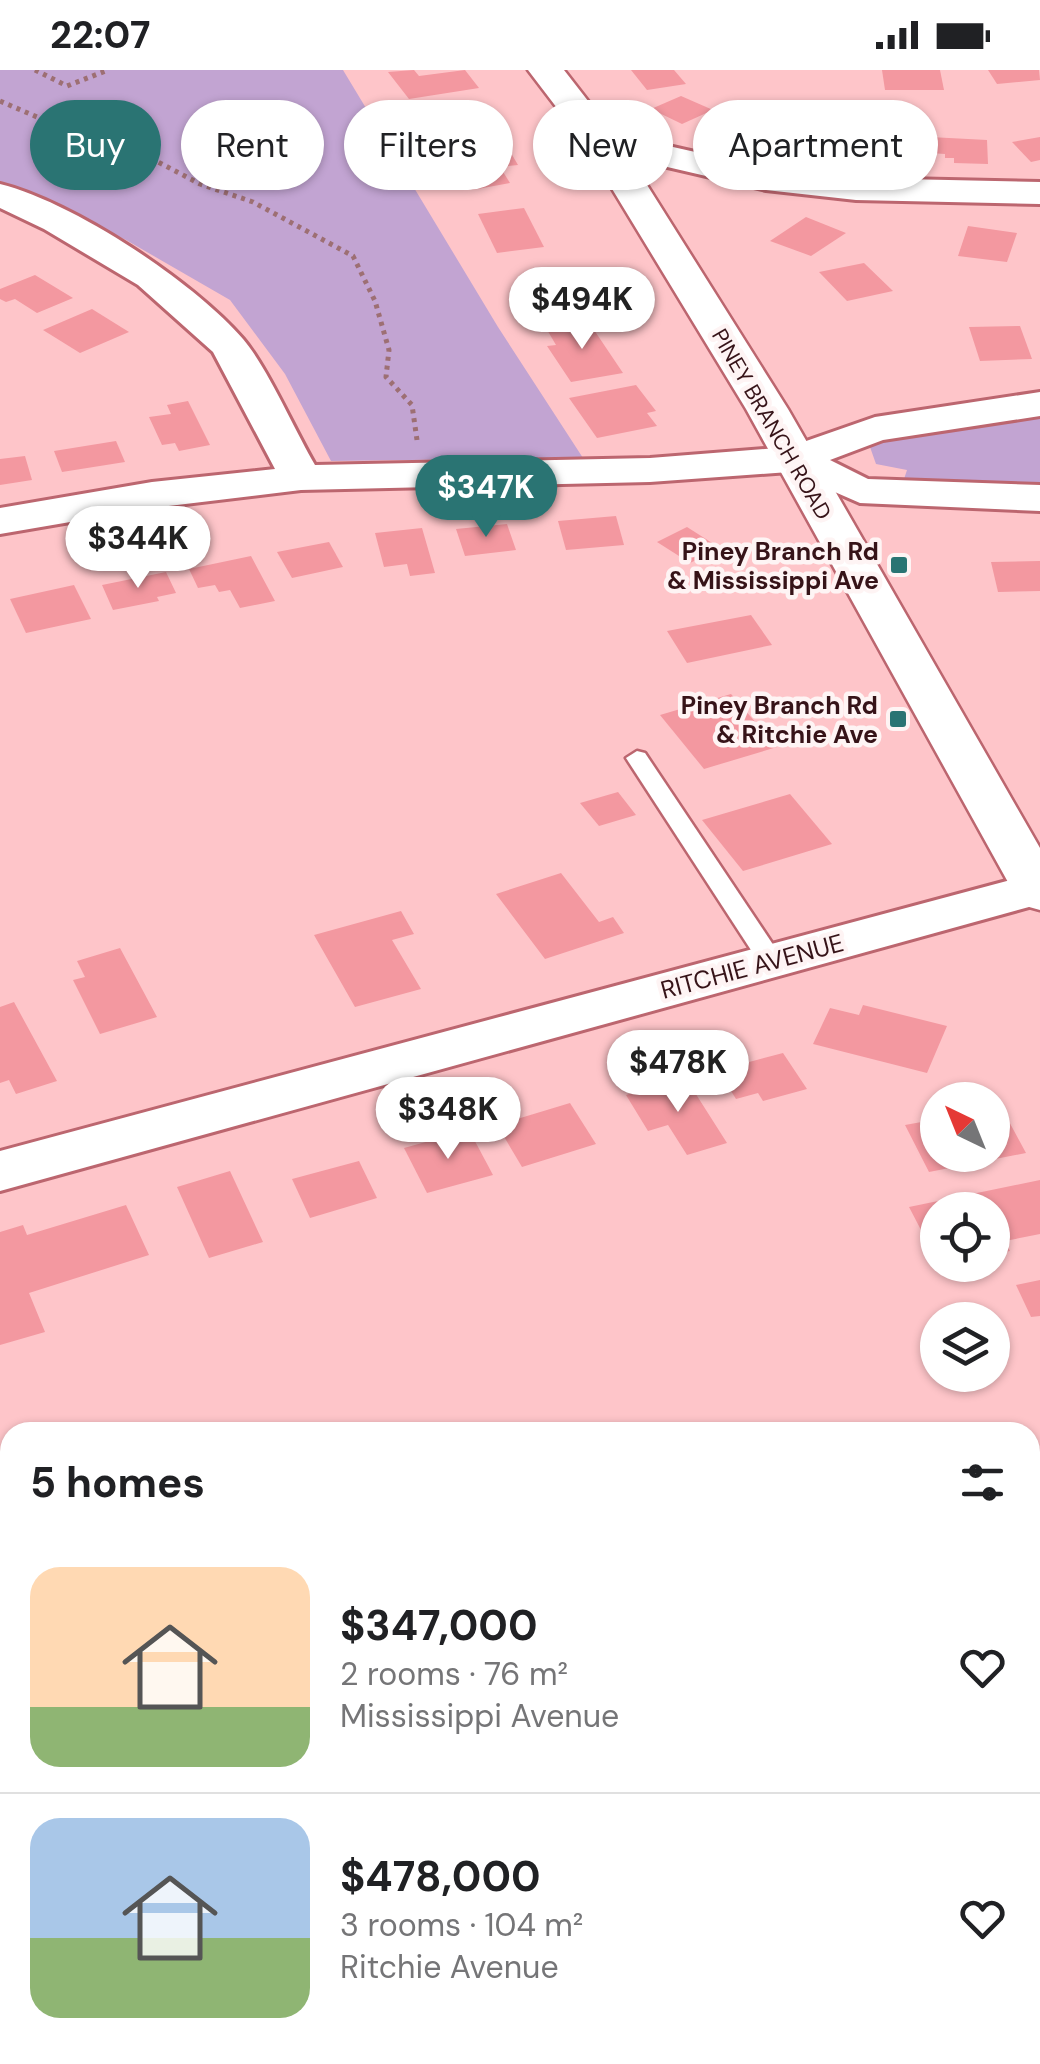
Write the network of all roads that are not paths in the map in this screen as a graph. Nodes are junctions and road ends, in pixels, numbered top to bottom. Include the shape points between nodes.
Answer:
1 (546, 70) edge
2 (569, 100) edge
3 (673, 158) edge
4 (631, 190) edge
5 (1040, 193) edge
6 (0, 195) edge
7 (1040, 404) edge
8 (795, 460) junction
9 (302, 478) junction
10 (1040, 498) edge
11 (0, 522) edge
12 (637, 758) dead end
13 (1039, 889) edge
14 (771, 961) junction
15 (0, 1170) edge

1 - 2 main road, PINEY BRANCH ROAD
3 - 5 street via 802,183
4 - 8 main road, PINEY BRANCH ROAD
6 - 9 street via 152,277 229,346
7 - 8 street via 875,430
8 - 9 street
8 - 10 street via 860,491
8 - 13 main road, PINEY BRANCH ROAD
9 - 11 street
12 - 14 lane
13 - 14 street, RITCHIE AVENUE
14 - 15 street, RITCHIE AVENUE

